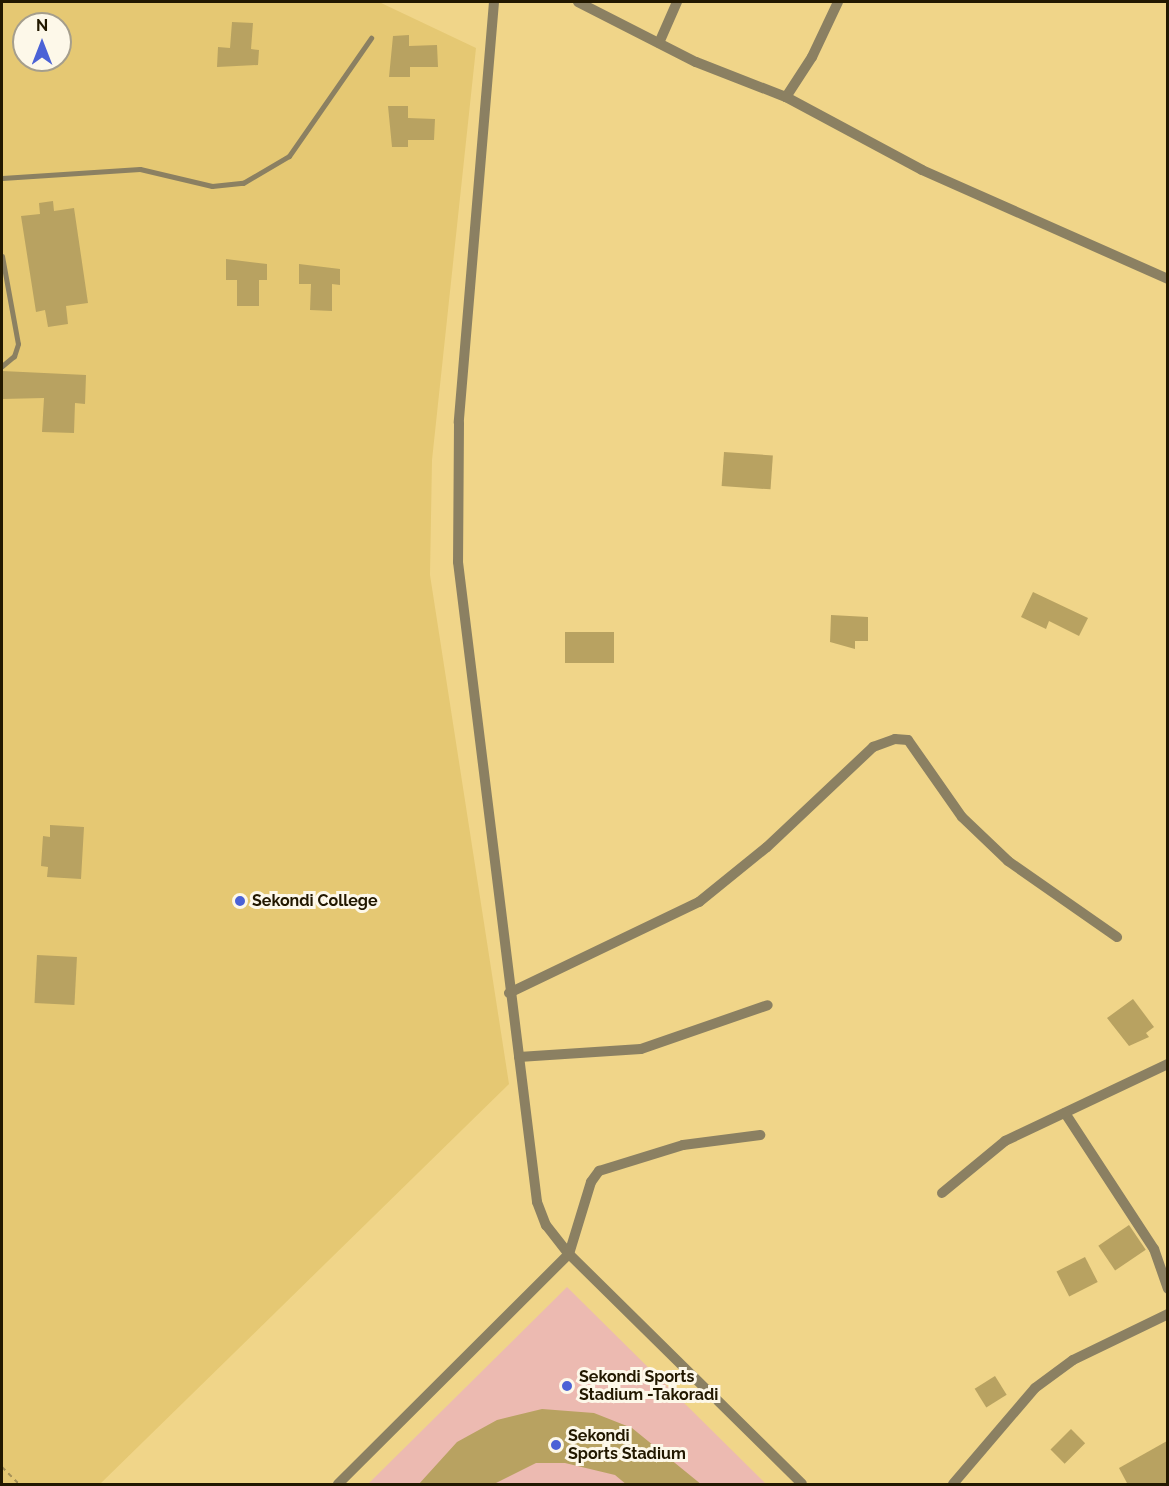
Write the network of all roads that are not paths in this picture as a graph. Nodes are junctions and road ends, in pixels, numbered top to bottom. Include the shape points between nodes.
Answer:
1 (494, 2) edge
2 (578, 2) edge
3 (676, 2) edge
4 (838, 2) edge
5 (371, 38) dead end
6 (659, 43) junction
7 (786, 98) junction
8 (2, 178) edge
9 (2, 256) edge
10 (1167, 279) edge
11 (2, 366) edge
12 (1117, 937) dead end
13 (509, 993) junction
14 (768, 1005) dead end
15 (519, 1057) junction
16 (1167, 1064) edge
17 (1065, 1113) junction
18 (760, 1135) dead end
19 (942, 1193) dead end
20 (569, 1254) junction
21 (1167, 1289) edge
22 (1167, 1314) edge
23 (338, 1485) edge
24 (802, 1485) edge
25 (953, 1485) edge

1 - 13 street via 459,423 458,562
2 - 6 street
3 - 6 street
4 - 7 street via 812,57
5 - 8 lane via 289,156 263,175 243,183 212,186 140,169
6 - 7 street
7 - 10 street via 922,170
9 - 11 lane via 18,344 14,356
12 - 13 street via 1008,861 962,817 908,740 895,739 873,747 768,847 699,902
13 - 15 street
14 - 15 street via 641,1049
15 - 20 street via 537,1202 546,1225
16 - 17 street
17 - 19 street via 1005,1142
17 - 21 street via 1154,1249
18 - 20 street via 683,1145 599,1171 591,1182
20 - 23 street
20 - 24 street
22 - 25 street via 1114,1337 1035,1388

